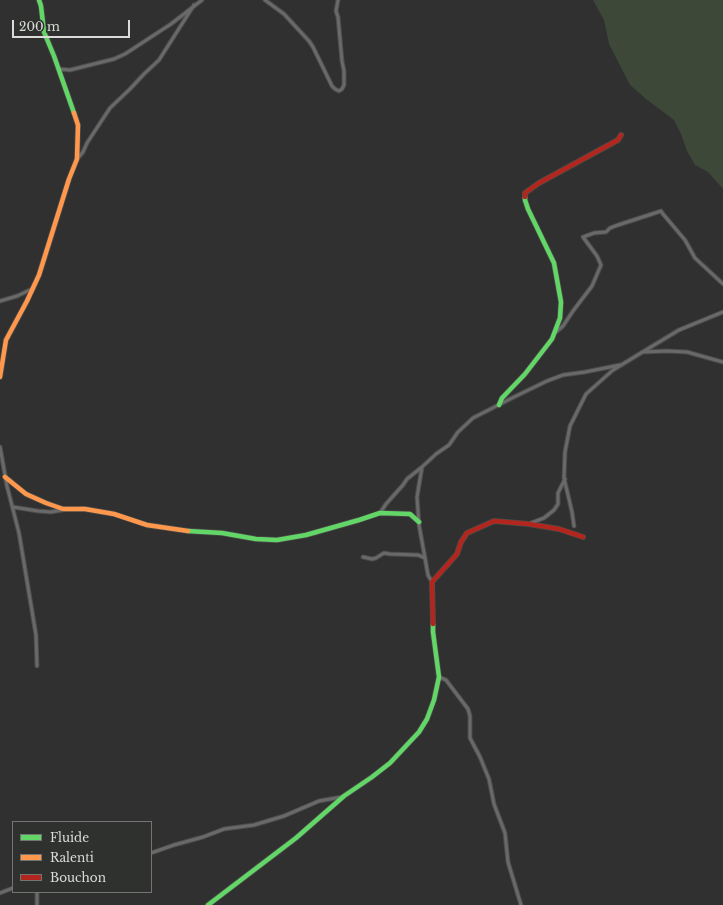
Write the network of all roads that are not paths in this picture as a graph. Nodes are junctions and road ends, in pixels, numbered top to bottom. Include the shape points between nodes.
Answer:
1 (39, 0) edge
2 (202, 0) edge
3 (265, 0) edge
4 (338, 0) edge
5 (194, 5) junction
6 (58, 68) junction
7 (621, 135) dead end
8 (77, 159) junction
9 (723, 284) edge
10 (32, 289) junction
11 (0, 301) edge
12 (723, 312) edge
13 (554, 333) junction
14 (641, 352) junction
15 (723, 362) edge
16 (620, 365) junction
17 (0, 377) edge
18 (499, 405) junction
19 (0, 447) edge
20 (422, 466) junction
21 (5, 476) junction
22 (565, 480) junction
23 (13, 507) junction
24 (63, 509) junction
25 (380, 513) junction
26 (419, 522) junction
27 (529, 524) junction
28 (574, 526) dead end
29 (582, 537) dead end
30 (363, 557) dead end
31 (425, 558) junction
32 (432, 582) junction
33 (37, 666) dead end
34 (439, 677) junction
35 (344, 796) junction
36 (152, 853) edge
37 (12, 888) edge
38 (0, 893) edge
39 (37, 893) edge
40 (37, 905) edge
41 (208, 905) edge
42 (521, 905) edge

1 - 6 street via 44,32
2 - 5 street
3 - 4 street via 284,14 309,41 332,86 339,90 344,85 344,71 336,11
5 - 6 street via 171,24 120,57 70,70
5 - 8 street via 159,60 110,108
6 - 8 street via 78,125
7 - 13 street via 618,140 525,193 525,200 554,263 558,282 560,318
8 - 10 street via 39,275
9 - 13 street via 695,258 686,240 661,211 618,224 606,232 583,237 601,265 592,286 563,326
10 - 11 street
10 - 17 street via 6,340
12 - 14 street via 679,330
13 - 18 street via 552,339 525,374 502,398
14 - 15 street via 687,352
14 - 16 street
16 - 18 street via 563,375
16 - 22 street via 586,394 570,426 565,452
18 - 20 street via 473,418 449,445
19 - 21 street
20 - 25 street via 407,479
20 - 26 street via 417,497
21 - 23 street
21 - 24 street via 26,494
22 - 27 street via 558,493 558,504 554,510 544,518
22 - 28 street
23 - 24 street via 52,512
23 - 33 street via 36,635
24 - 25 street via 85,509 114,514 147,525 194,532 277,540 306,535
25 - 26 street via 410,514
26 - 31 street
27 - 29 street
27 - 32 street via 494,522 467,533 456,554
30 - 31 street via 372,559 384,553 418,555
31 - 32 street
32 - 34 street via 433,632
34 - 35 street via 434,700 419,732 390,763
34 - 42 street via 446,680 468,709 470,738 490,779 494,804 504,833 508,862
35 - 36 street via 319,801 254,825 224,829
35 - 41 street via 296,838
37 - 38 street
39 - 40 street

